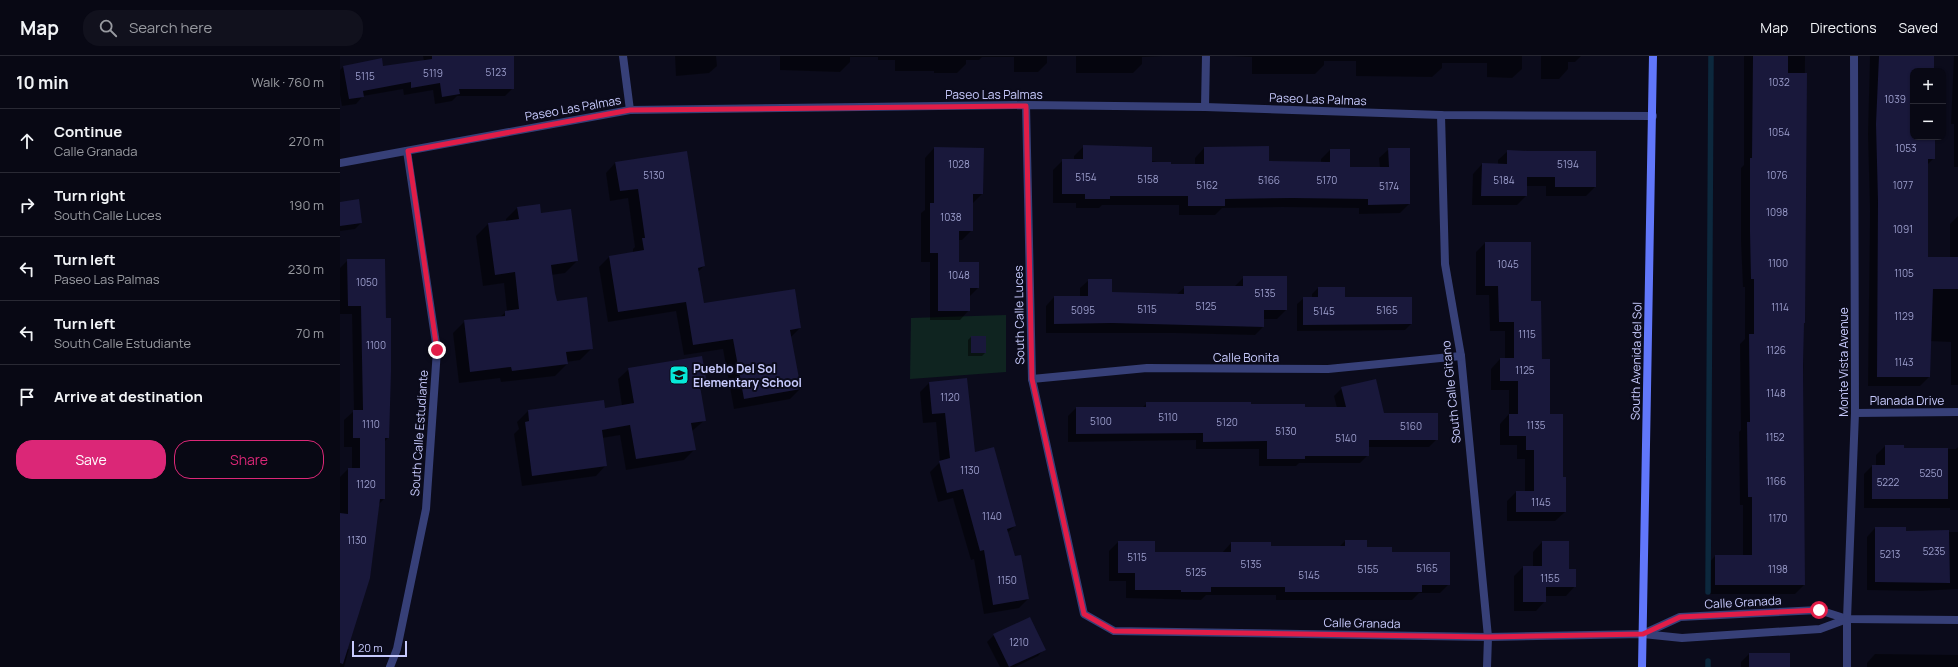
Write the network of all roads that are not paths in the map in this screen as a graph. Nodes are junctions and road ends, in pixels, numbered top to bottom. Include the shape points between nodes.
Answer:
1 (623, 56) edge
2 (1206, 56) edge
3 (1653, 56) edge
4 (1854, 56) edge
5 (1026, 106) junction
6 (1205, 107) junction
7 (630, 110) junction
8 (1441, 115) junction
9 (1653, 116) junction
10 (408, 151) junction
11 (340, 163) edge
12 (1461, 356) junction
13 (1032, 379) junction
14 (1958, 412) edge
15 (1855, 413) junction
16 (1084, 614) joint
17 (1847, 619) junction
18 (1958, 620) edge
19 (1643, 634) junction
20 (1488, 637) junction
21 (390, 667) edge
22 (1487, 667) edge
23 (1642, 667) edge
24 (1847, 667) edge

1 - 7 street
2 - 6 street
3 - 9 street, South Avenida del Sol
4 - 15 street, Monte Vista Avenue
5 - 6 street, Paseo Las Palmas
5 - 7 street, Paseo Las Palmas
5 - 13 street, South Calle Luces
6 - 8 street, Paseo Las Palmas
7 - 10 street, Paseo Las Palmas
8 - 9 street, Paseo Las Palmas
8 - 12 street, South Calle Gitano via 1445,264
9 - 19 street, South Avenida del Sol
10 - 11 street, Paseo Las Palmas
10 - 21 street, South Calle Estudiante via 437,350 426,509 397,649
12 - 13 street, Calle Bonita via 1328,369 1147,368
12 - 20 street, South Calle Gitano
13 - 16 street, South Calle Luces
14 - 15 street, Planada Drive
15 - 17 street, Monte Vista Avenue
16 - 20 street, Calle Granada via 1114,631
17 - 18 street, Calle Granada
17 - 19 street, Calle Granada via 1820,629 1682,638
17 - 19 street, Calle Granada via 1819,610 1680,617
17 - 24 street, Monte Vista Avenue
19 - 20 street, Calle Granada
19 - 23 street, South Avenida del Sol
20 - 22 street, South Calle Gitano

